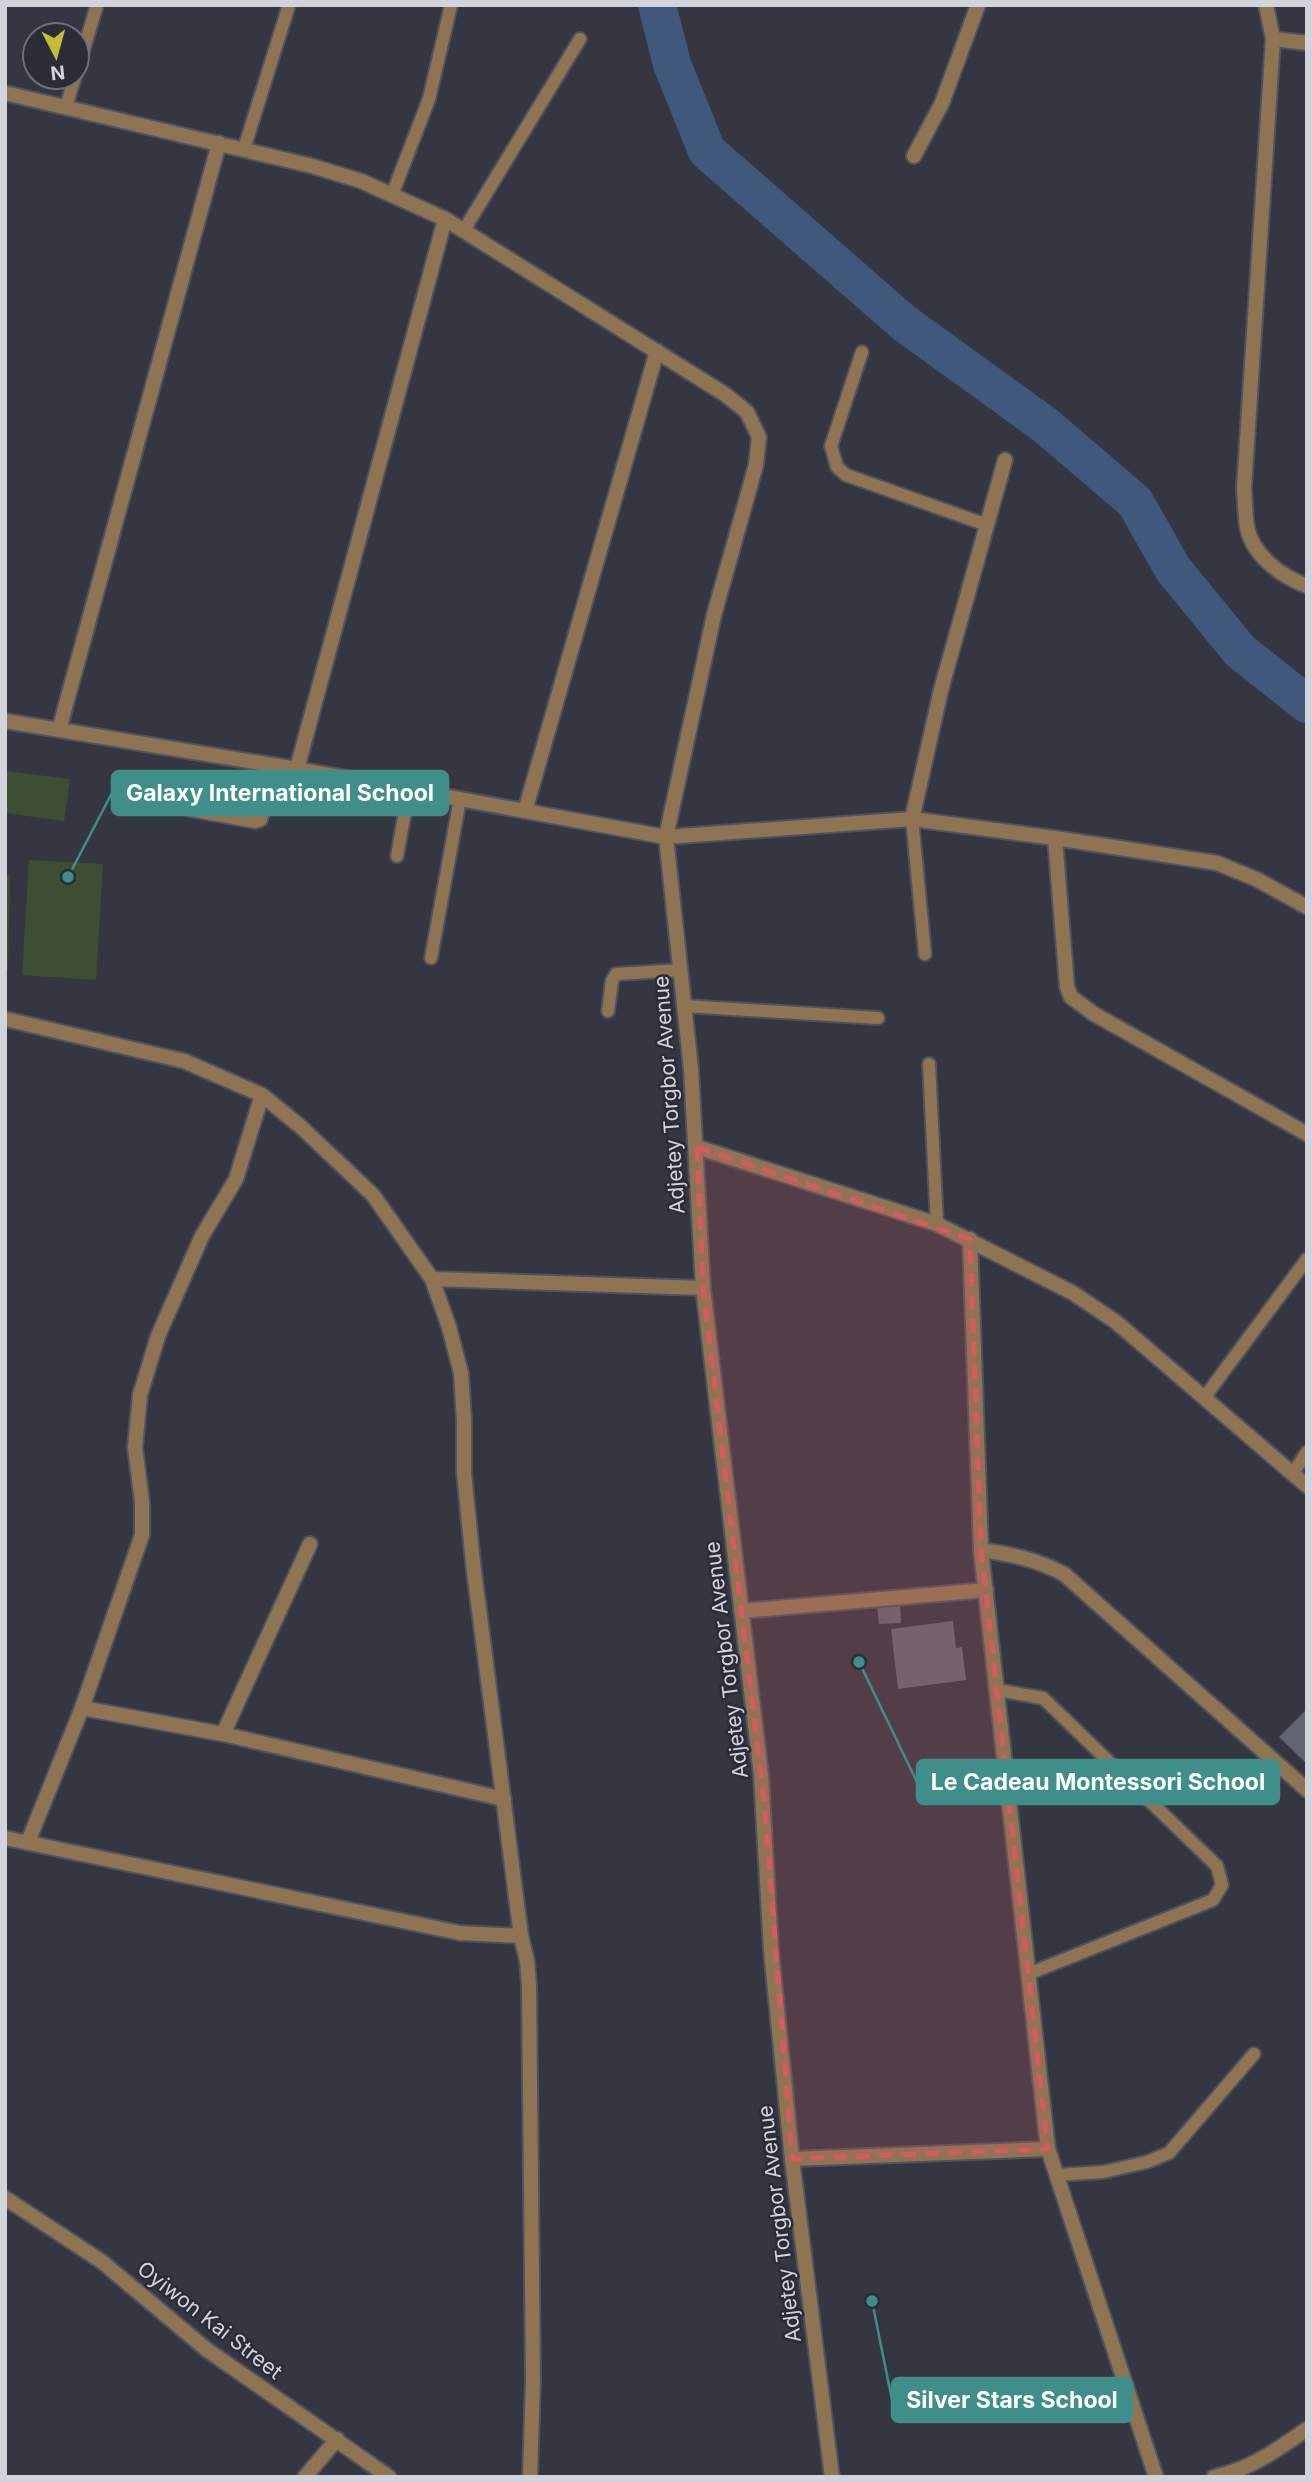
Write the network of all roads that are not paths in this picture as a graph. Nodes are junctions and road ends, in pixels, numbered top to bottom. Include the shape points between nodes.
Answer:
1 (97, 5) edge
2 (289, 5) edge
3 (451, 5) edge
4 (978, 5) edge
5 (1266, 5) edge
6 (91, 25) edge
7 (580, 39) dead end
8 (1273, 39) junction
9 (1307, 43) edge
10 (71, 91) edge
11 (5, 93) edge
12 (66, 107) junction
13 (219, 143) junction
14 (244, 149) junction
15 (914, 156) dead end
16 (391, 195) junction
17 (444, 219) junction
18 (464, 230) junction
19 (657, 351) junction
20 (862, 352) dead end
21 (1005, 460) dead end
22 (987, 525) junction
23 (1307, 586) edge
24 (5, 721) edge
25 (59, 730) junction
26 (298, 769) junction
27 (409, 790) junction
28 (460, 799) junction
29 (190, 810) dead end
30 (525, 811) junction
31 (912, 819) junction
32 (666, 837) junction
33 (1055, 838) junction
34 (397, 856) dead end
35 (1307, 907) edge
36 (925, 954) dead end
37 (430, 958) dead end
38 (681, 970) junction
39 (685, 1006) junction
40 (608, 1011) dead end
41 (878, 1018) dead end
42 (5, 1019) edge
43 (929, 1064) dead end
44 (262, 1095) junction
45 (1307, 1134) edge
46 (696, 1147) junction
47 (937, 1224) junction
48 (970, 1239) junction
49 (1307, 1259) edge
50 (432, 1279) junction
51 (703, 1287) junction
52 (1204, 1398) junction
53 (1307, 1452) edge
54 (1293, 1473) junction
55 (1307, 1486) edge
56 (310, 1544) dead end
57 (981, 1550) junction
58 (986, 1590) junction
59 (741, 1611) junction
60 (997, 1690) junction
61 (82, 1708) junction
62 (223, 1734) junction
63 (1307, 1790) edge
64 (504, 1800) junction
65 (5, 1838) edge
66 (28, 1842) junction
67 (522, 1936) junction
68 (1028, 1974) junction
69 (1254, 2054) dead end
70 (1048, 2149) junction
71 (792, 2159) junction
72 (1057, 2175) junction
73 (5, 2198) edge
74 (1307, 2429) edge
75 (337, 2439) junction
76 (305, 2477) edge
77 (389, 2477) edge
78 (530, 2477) edge
79 (832, 2477) edge
80 (1156, 2477) edge
81 (1214, 2477) edge

1 - 6 lane
2 - 14 lane
3 - 16 lane via 429,99
4 - 15 street via 947,92
5 - 8 street
7 - 18 lane
8 - 9 street
8 - 23 street via 1244,488 1247,529 1262,557
10 - 12 lane
11 - 12 street, Adjetey Torgbor Avenue
12 - 13 street, Adjetey Torgbor Avenue
13 - 14 street, Adjetey Torgbor Avenue
13 - 25 street
14 - 16 street, Adjetey Torgbor Avenue via 361,181
16 - 17 street, Adjetey Torgbor Avenue
17 - 18 street, Adjetey Torgbor Avenue
17 - 26 street
18 - 19 street, Adjetey Torgbor Avenue
19 - 30 street
19 - 32 street, Adjetey Torgbor Avenue via 726,394 747,412 759,436 756,465 714,615
20 - 22 lane via 831,446 837,467 846,475
21 - 22 street
22 - 31 street via 941,690
24 - 25 street
25 - 26 street
26 - 27 street
26 - 29 lane via 292,798 266,801 261,820 256,822
27 - 28 street
27 - 34 lane
28 - 30 street
28 - 37 lane
30 - 32 street
31 - 32 street
31 - 33 street
31 - 36 lane
32 - 38 street, Adjetey Torgbor Avenue
33 - 35 street via 1217,863
33 - 45 street via 1071,998
38 - 39 street, Adjetey Torgbor Avenue
38 - 40 lane via 616,974
39 - 41 lane
39 - 46 street, Adjetey Torgbor Avenue
42 - 44 street via 184,1061
43 - 47 lane
44 - 50 street via 373,1195
44 - 61 street via 236,1179 202,1236 158,1336 140,1395 135,1447 142,1535
46 - 47 street
46 - 51 street, Adjetey Torgbor Avenue
47 - 48 street
48 - 52 street via 1073,1293
48 - 57 street
49 - 52 lane
50 - 51 street
50 - 64 street via 461,1373 473,1563
51 - 59 street, Adjetey Torgbor Avenue
52 - 54 street
53 - 54 lane
54 - 55 street
56 - 62 street
57 - 58 street
57 - 63 street via 1019,1555 1064,1574
58 - 59 street
58 - 60 street
59 - 71 street, Adjetey Torgbor Avenue via 765,1811 771,1950
60 - 68 street
60 - 68 lane via 1042,1698 1217,1866 1222,1885 1213,1900
61 - 62 street
61 - 66 street
62 - 64 street
64 - 67 street
65 - 66 street
66 - 67 street via 460,1933
67 - 78 street via 529,1985
68 - 70 street
69 - 72 lane via 1169,2153 1103,2172
70 - 71 street
70 - 72 street
71 - 79 street, Adjetey Torgbor Avenue
72 - 80 street
73 - 75 street, Oyiwon Kai Street via 101,2261 206,2349
74 - 81 street via 1260,2461
75 - 76 street
75 - 77 street, Oyiwon Kai Street

